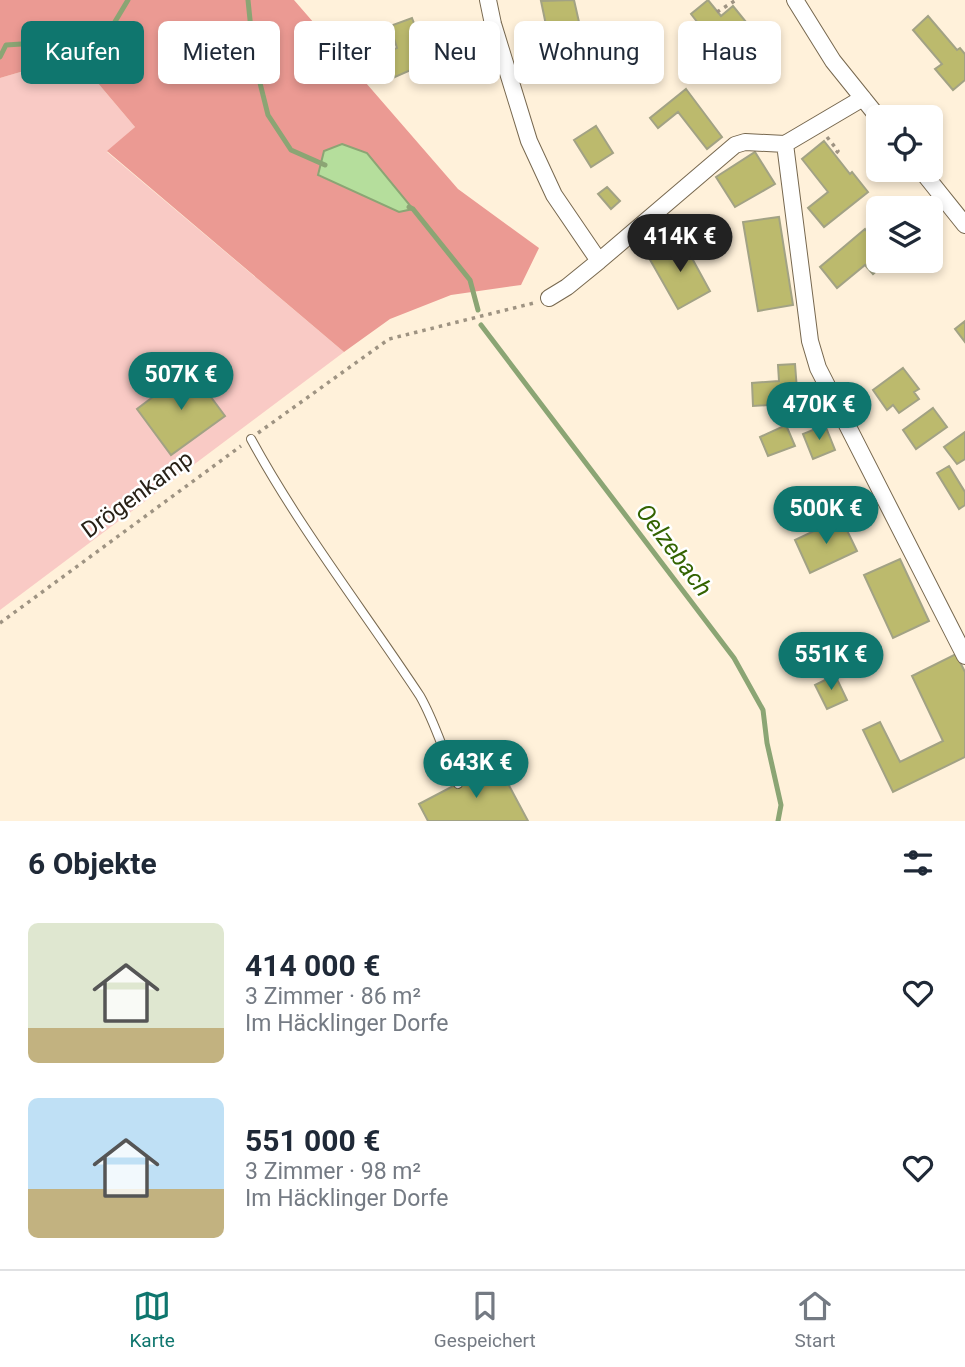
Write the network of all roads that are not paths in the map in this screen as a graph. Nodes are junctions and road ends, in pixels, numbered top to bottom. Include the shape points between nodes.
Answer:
1 (488, 0) edge
2 (795, 0) edge
3 (863, 98) junction
4 (869, 105) edge
5 (785, 144) junction
6 (931, 182) edge
7 (965, 225) edge
8 (598, 261) junction
9 (549, 298) road end
10 (251, 439) road end
11 (965, 656) edge
12 (458, 784) dead end

1 - 8 street via 529,141 554,195
2 - 3 street via 833,61
3 - 4 street
3 - 5 street
5 - 8 street via 735,145
5 - 11 street via 810,341 818,368
6 - 7 street
8 - 9 street
10 - 12 lane via 272,478 420,696

